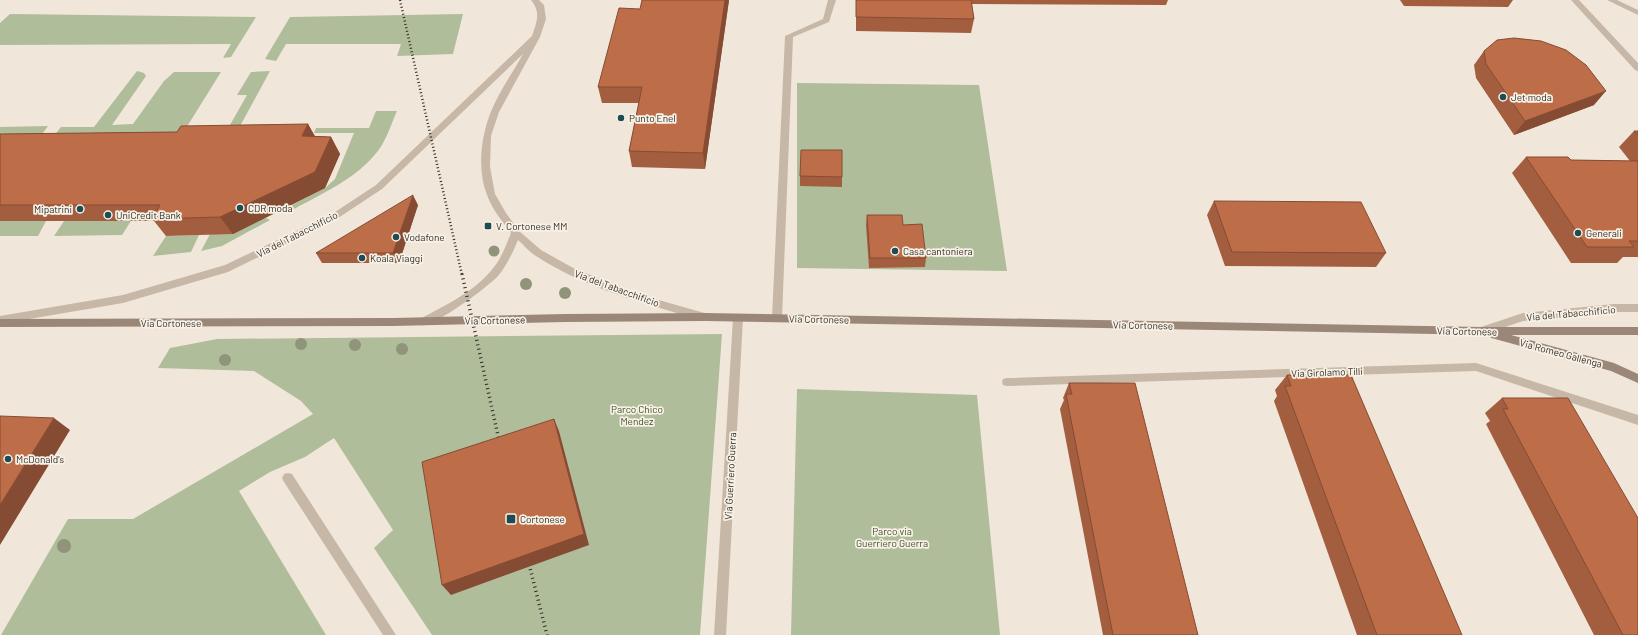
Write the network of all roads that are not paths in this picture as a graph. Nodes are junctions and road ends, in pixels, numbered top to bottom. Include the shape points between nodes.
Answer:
1 (535, 0) edge
2 (832, 0) edge
3 (1575, 0) edge
4 (1611, 0) edge
5 (1627, 0) edge
6 (1638, 7) edge
7 (1638, 13) edge
8 (536, 37) junction
9 (1638, 68) edge
10 (516, 233) junction
11 (1638, 308) edge
12 (705, 317) junction
13 (738, 318) junction
14 (777, 318) junction
15 (0, 321) edge
16 (424, 322) junction
17 (1482, 331) junction
18 (1638, 331) edge
19 (1638, 379) edge
20 (1007, 382) dead end
21 (1638, 420) edge
22 (288, 478) dead end
23 (390, 635) edge
24 (720, 635) edge

1 - 8 street, Via del Tabacchificio via 540,5 542,19
2 - 14 street via 826,20 789,36
3 - 9 street
4 - 7 street
5 - 6 street
8 - 10 street, Via del Tabacchificio via 495,112 487,136 486,167 491,194 502,215
8 - 15 street, Via del Tabacchificio via 379,186 335,216 228,268 124,298
10 - 12 street, Via del Tabacchificio via 538,252 572,272 639,298
10 - 16 street via 509,251 494,274 452,306
11 - 17 street, Via del Tabacchificio via 1522,316
12 - 13 main road, Via Cortonese
12 - 16 main road, Via Cortonese
13 - 14 main road, Via Cortonese
13 - 24 street, Via Guerriero Guerra
14 - 17 main road, Via Cortonese
15 - 16 main road, Via Cortonese
17 - 18 main road, Via Cortonese
17 - 19 main road, Via Romeo Gallenga via 1614,368
20 - 21 street, Via Girolamo Tilli via 1476,367
22 - 23 street

